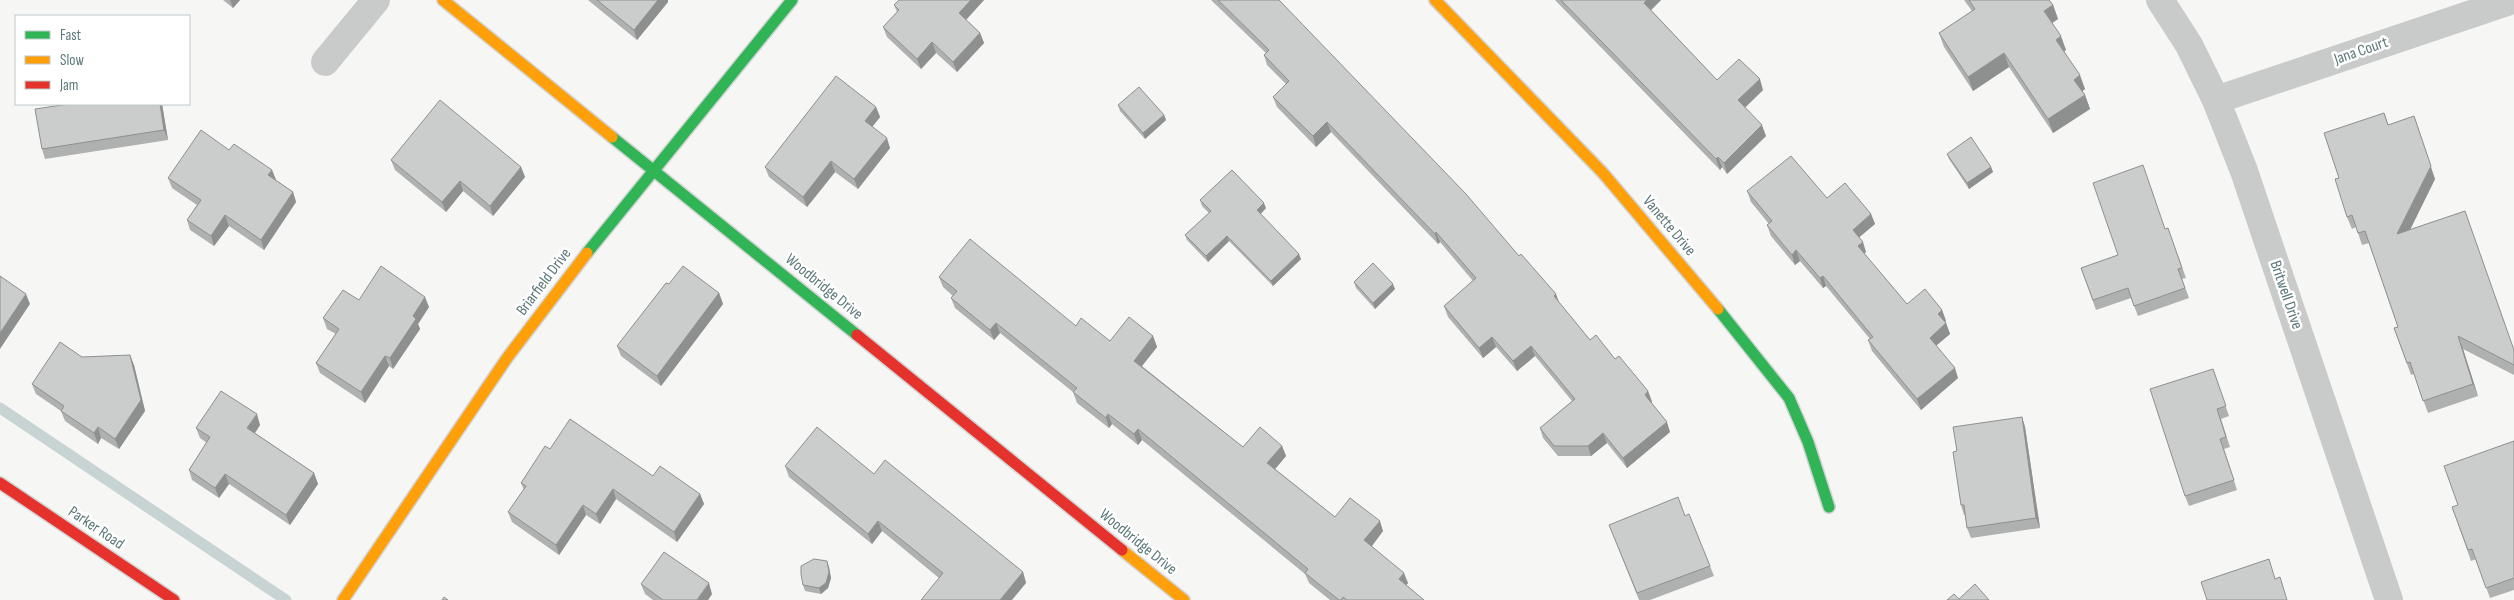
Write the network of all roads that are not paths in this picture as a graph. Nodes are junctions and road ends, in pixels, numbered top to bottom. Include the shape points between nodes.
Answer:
1 (376, 0) edge
2 (443, 0) edge
3 (792, 0) edge
4 (1435, 0) edge
5 (2160, 0) edge
6 (2507, 2) dead end
7 (325, 62) dead end
8 (2216, 100) junction
9 (653, 170) junction
10 (0, 483) edge
11 (1830, 507) dead end
12 (174, 600) edge
13 (343, 600) edge
14 (1184, 600) edge
15 (2389, 600) edge

1 - 7 street
2 - 9 street, Woodbridge Drive
3 - 9 street, Briarfield Drive
4 - 11 street, Vanette Drive via 1603,173 1746,342 1789,398
5 - 8 street, Britwell Drive via 2189,45
6 - 8 street, Jana Court
8 - 15 street, Britwell Drive via 2244,171
9 - 13 street, Briarfield Drive via 507,358
9 - 14 street, Woodbridge Drive
10 - 12 street, Parker Road

